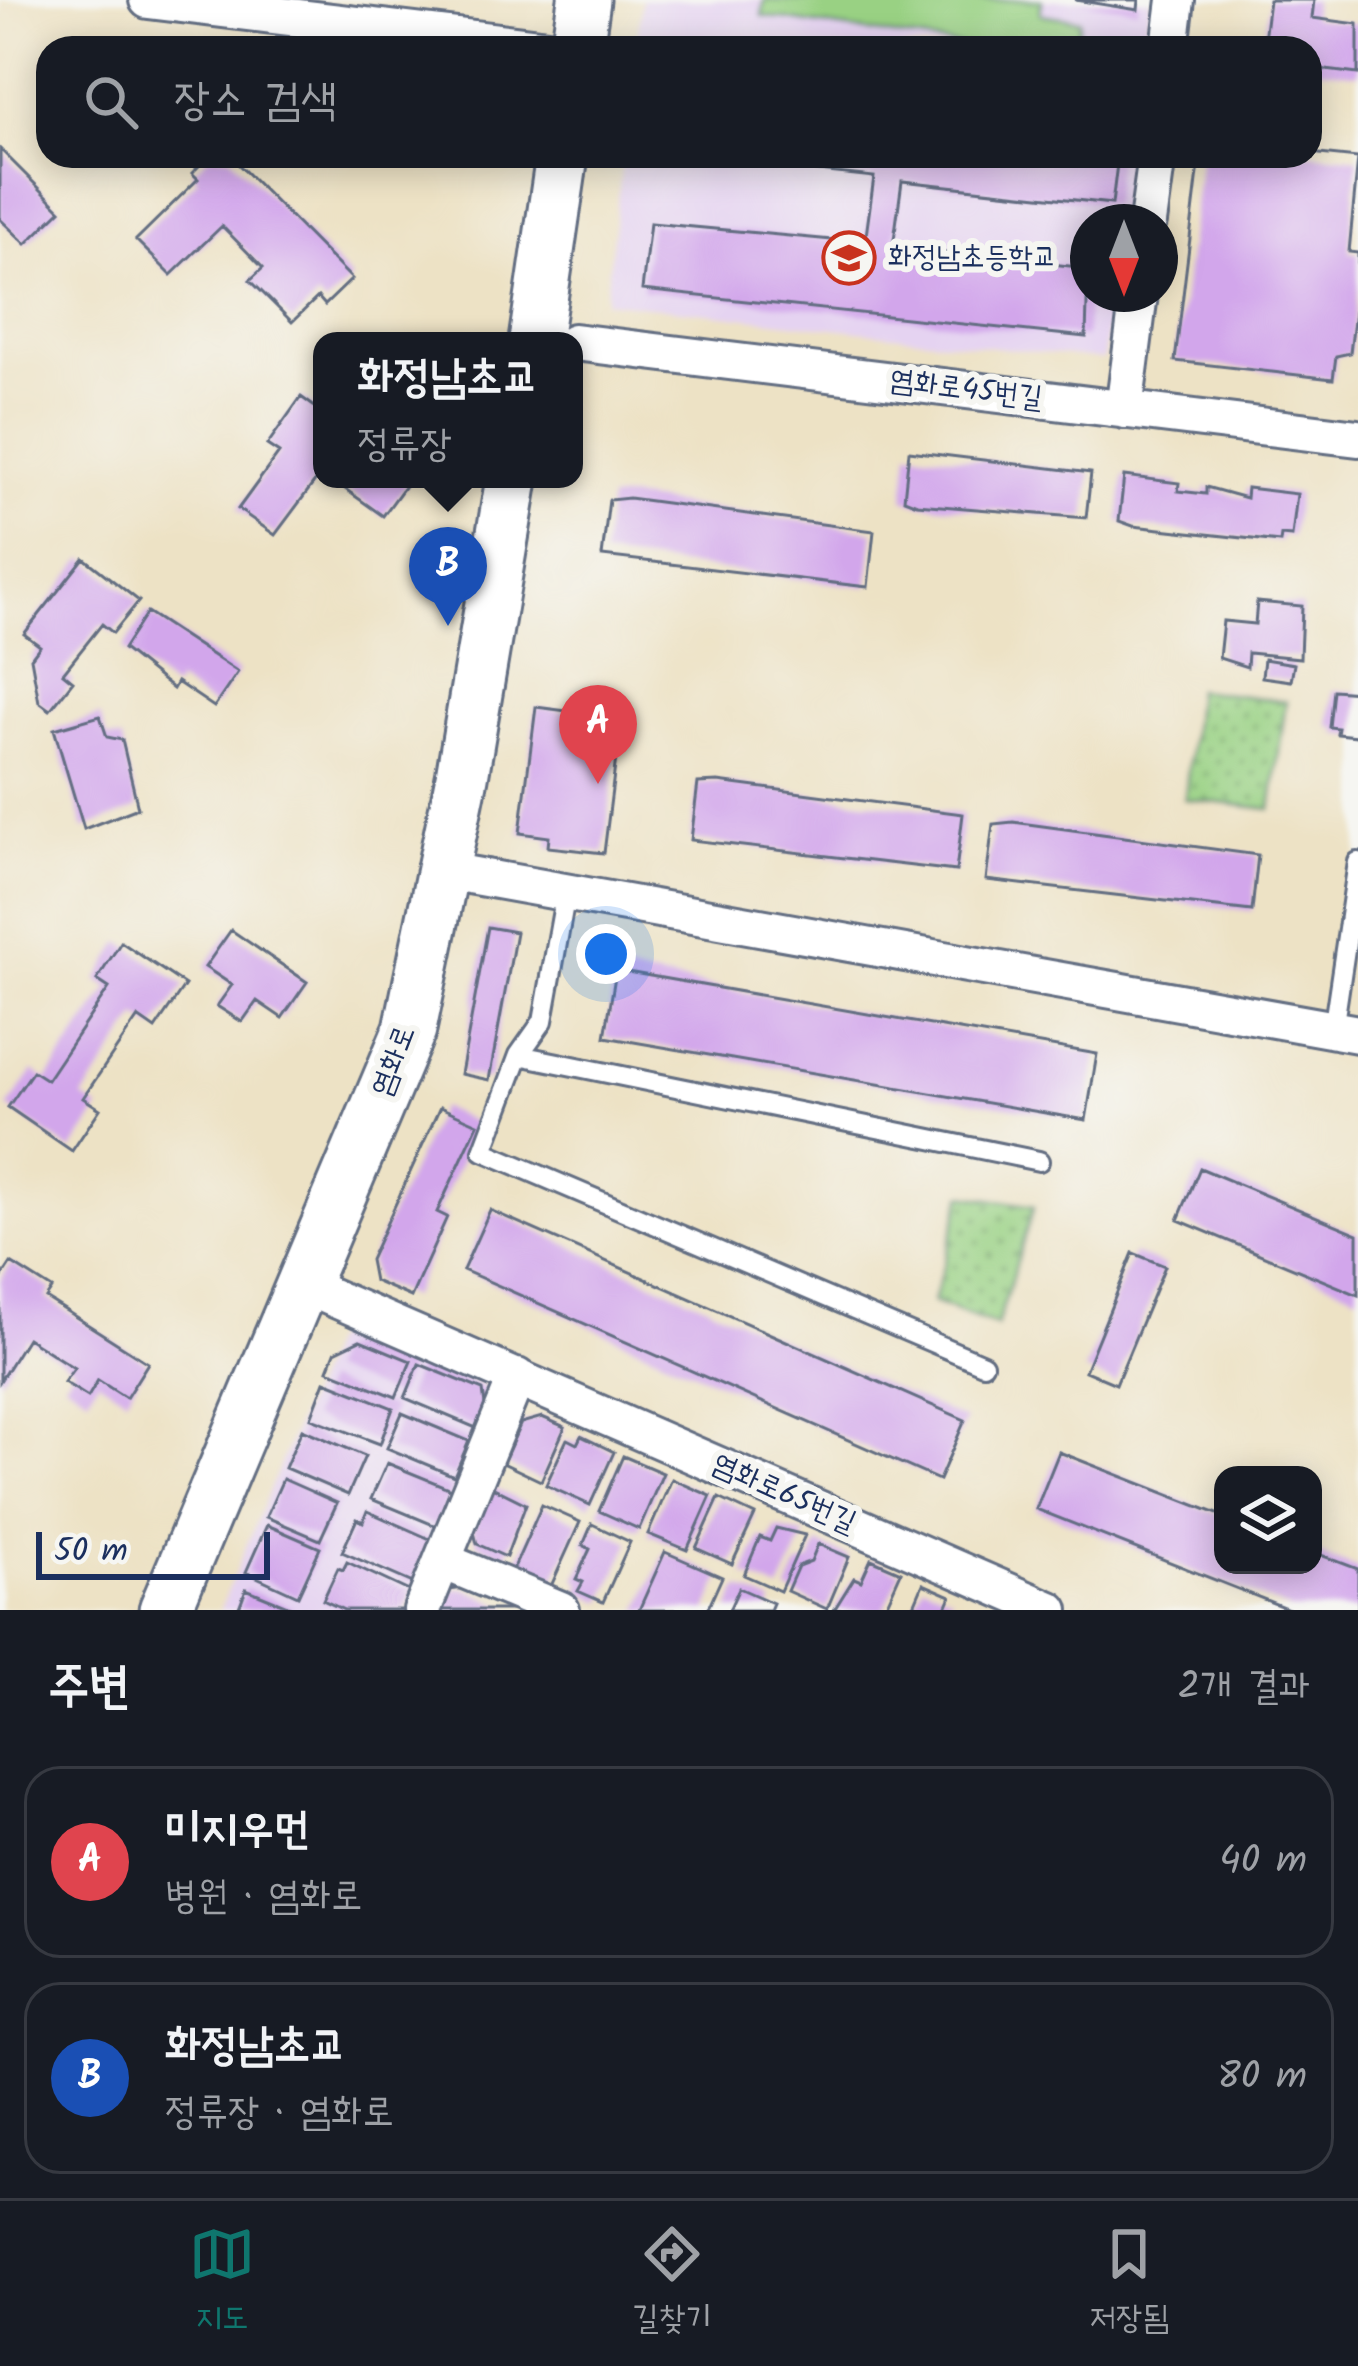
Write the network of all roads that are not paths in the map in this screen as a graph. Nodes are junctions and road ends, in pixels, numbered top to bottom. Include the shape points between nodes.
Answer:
1 (148, 0) edge
2 (584, 0) edge
3 (1176, 0) edge
4 (448, 36) edge
5 (579, 36) edge
6 (1172, 36) edge
7 (561, 168) edge
8 (1155, 168) edge
9 (1150, 204) edge
10 (1137, 312) edge
11 (553, 332) edge
12 (583, 344) edge
13 (1124, 410) junction
14 (1358, 438) edge
15 (510, 488) edge
16 (1358, 862) edge
17 (441, 870) junction
18 (566, 893) junction
19 (1346, 1032) edge
20 (520, 1055) junction
21 (1040, 1161) dead end
22 (301, 1284) junction
23 (983, 1364) dead end
24 (517, 1377) junction
25 (443, 1561) junction
26 (1033, 1607) edge
27 (165, 1610) edge
28 (422, 1610) edge
29 (561, 1610) edge

1 - 4 street
2 - 5 street
3 - 6 street
7 - 11 street
8 - 9 street
10 - 13 street
12 - 13 street, 염화로45번길
13 - 14 street, 염화로45번길
15 - 17 street, 염화로
16 - 19 lane
17 - 18 street
17 - 22 street, 염화로 via 410,1029
18 - 19 street
18 - 20 lane via 543,1022
20 - 21 lane
20 - 23 lane via 483,1151
22 - 24 street, 염화로65번길
22 - 27 street, 염화로
24 - 25 street
24 - 26 street, 염화로65번길
25 - 28 street
25 - 29 street

